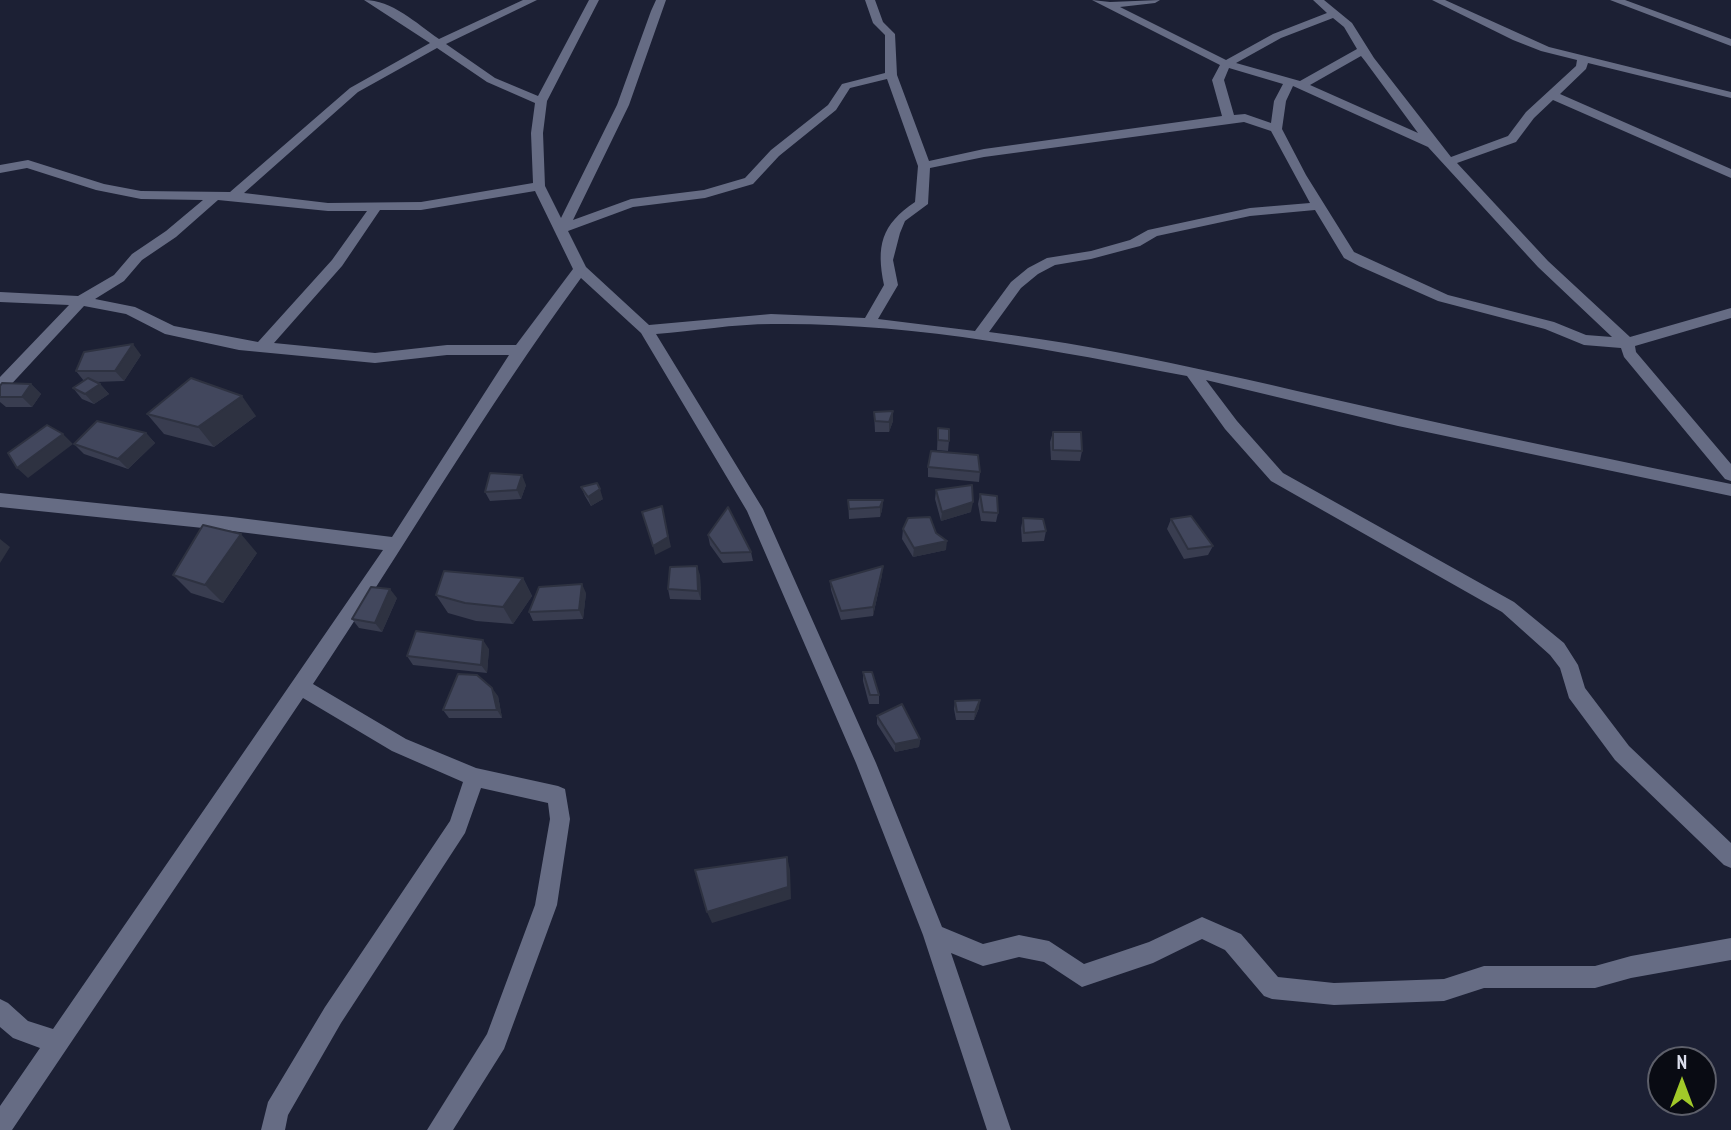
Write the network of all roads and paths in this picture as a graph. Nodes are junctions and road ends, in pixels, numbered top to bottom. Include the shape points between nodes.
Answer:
1 (369, 0) edge
2 (532, 0) edge
3 (594, 0) edge
4 (662, 0) edge
5 (870, 0) edge
6 (1155, 0) edge
7 (1318, 0) edge
8 (1437, 0) edge
9 (1615, 0) edge
10 (1102, 3) edge
11 (1335, 15) junction
12 (1731, 43) edge
13 (436, 44) junction
14 (1363, 50) junction
15 (1583, 58) junction
16 (1226, 64) junction
17 (891, 75) junction
18 (1295, 83) junction
19 (1552, 95) junction
20 (1731, 95) edge
21 (541, 101) junction
22 (1229, 119) junction
23 (1276, 129) junction
24 (1432, 144) junction
25 (1448, 162) junction
26 (924, 166) junction
27 (0, 169) edge
28 (1731, 174) edge
29 (539, 186) junction
30 (215, 196) junction
31 (233, 196) junction
32 (1318, 206) junction
33 (376, 207) junction
34 (562, 229) junction
35 (580, 269) junction
36 (0, 296) edge
37 (80, 301) junction
38 (1731, 313) edge
39 (869, 323) junction
40 (646, 330) junction
41 (979, 336) junction
42 (1627, 343) junction
43 (262, 347) junction
44 (520, 350) junction
45 (1192, 372) junction
46 (0, 387) edge
47 (1731, 475) edge
48 (1731, 490) edge
49 (0, 500) edge
50 (396, 545) junction
51 (300, 687) junction
52 (475, 777) junction
53 (1731, 858) edge
54 (934, 935) junction
55 (1731, 949) edge
56 (0, 1011) edge
57 (58, 1043) junction
58 (2, 1122) edge
59 (273, 1130) edge
60 (439, 1130) edge
61 (999, 1130) edge

1 - 13 street
2 - 13 street
3 - 21 street
4 - 34 street via 596,166
5 - 17 street via 878,23 890,34
6 - 10 street
7 - 11 street
8 - 15 street via 1517,38
9 - 12 street
10 - 16 street
11 - 14 street via 1348,25
11 - 16 street via 1277,36
13 - 21 street via 491,80
13 - 31 street via 354,90
14 - 18 street
14 - 24 street
15 - 19 street via 1582,67
15 - 20 street
16 - 18 street
16 - 22 street via 1218,80
17 - 26 street
17 - 34 street via 846,86 832,107 748,181 705,194 631,204
18 - 23 street via 1280,101
18 - 24 street
19 - 25 street via 1512,139
19 - 28 street
21 - 29 street
22 - 23 street via 1245,118
22 - 26 street via 984,153
23 - 32 street
24 - 25 street
25 - 42 street via 1543,264
26 - 39 street via 921,204 899,219 886,260 891,285
27 - 30 street via 28,164 141,195
29 - 33 street via 421,206
29 - 34 street
30 - 31 street
30 - 37 street via 137,257 120,278
31 - 33 street via 296,205
32 - 41 street via 1250,212 1153,233 1091,255 1052,261 1016,285
32 - 42 street via 1349,255 1364,263 1443,298 1549,325 1584,340
33 - 43 street via 322,281
34 - 35 street
35 - 40 street
35 - 44 street
36 - 37 street
37 - 43 street via 130,310 170,330
37 - 46 street
38 - 42 street
39 - 40 street via 771,319
39 - 41 street
40 - 54 street via 755,509 866,763
41 - 45 street
42 - 47 street via 1629,353
43 - 44 street via 374,358 447,350
44 - 50 street
45 - 48 street
45 - 53 street via 1277,477 1508,607 1557,649 1569,665 1576,692 1622,753
49 - 50 street
50 - 51 street
51 - 52 street via 399,744
51 - 57 street
52 - 59 street via 458,826 332,1015 277,1111
52 - 60 street via 558,796 560,819 546,905 496,1041
54 - 55 street via 983,955 1019,946 1049,952 1082,976 1153,952 1202,928 1233,943 1272,988 1334,994 1444,990 1484,977 1595,977
54 - 61 street
56 - 57 street via 21,1030
57 - 58 street

